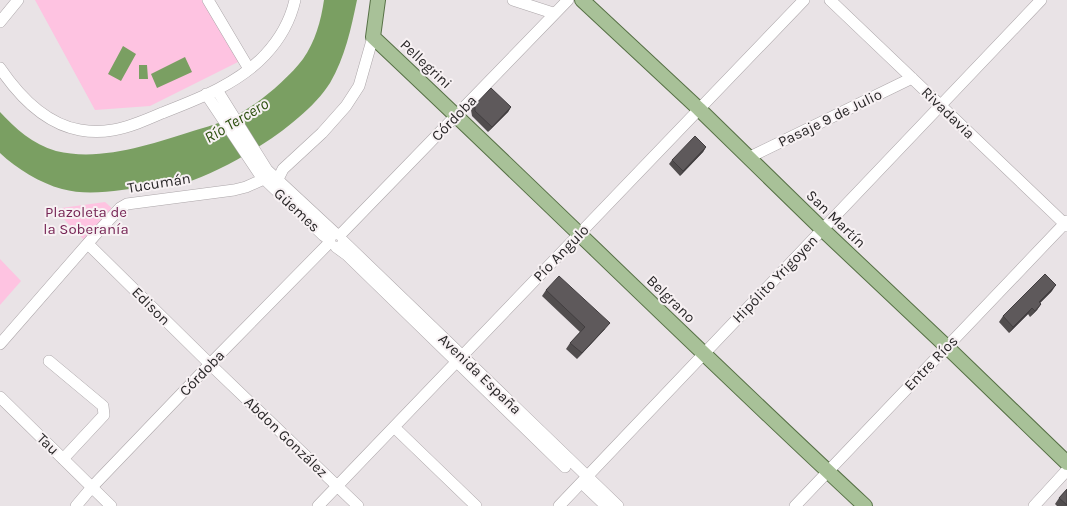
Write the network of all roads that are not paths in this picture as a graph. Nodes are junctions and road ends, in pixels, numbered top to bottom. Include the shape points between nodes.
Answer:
1 (18, 0) edge
2 (208, 0) edge
3 (295, 0) edge
4 (378, 0) edge
5 (512, 0) edge
6 (568, 0) edge
7 (582, 0) edge
8 (804, 0) edge
9 (830, 0) edge
10 (1041, 0) edge
11 (553, 13) junction
12 (0, 22) edge
13 (372, 37) junction
14 (0, 68) edge
15 (249, 69) junction
16 (912, 78) junction
17 (217, 90) junction
18 (206, 94) junction
19 (940, 106) junction
20 (700, 109) junction
21 (456, 115) junction
22 (748, 158) junction
23 (271, 179) junction
24 (1066, 224) edge
25 (822, 229) junction
26 (579, 234) junction
27 (336, 241) junction
28 (88, 244) junction
29 (0, 344) edge
30 (947, 347) junction
31 (704, 354) junction
32 (459, 359) junction
33 (49, 361) dead end
34 (212, 366) junction
35 (0, 397) edge
36 (394, 427) junction
37 (63, 459) junction
38 (1067, 463) edge
39 (1067, 470) edge
40 (828, 472) junction
41 (584, 480) junction
42 (337, 486) junction
43 (94, 489) junction
44 (76, 506) edge
45 (82, 506) edge
46 (111, 506) edge
47 (318, 506) edge
48 (358, 506) edge
49 (476, 506) edge
50 (559, 506) edge
51 (606, 506) edge
52 (618, 506) edge
53 (795, 506) edge
54 (864, 506) edge
55 (1034, 506) edge

1 - 12 street
2 - 15 street
3 - 15 street via 287,26 278,41
4 - 13 main road
5 - 11 street
6 - 11 street, Córdoba
7 - 20 main road, San Martín
8 - 20 street, Pío Angulo
9 - 16 street, Rivadavia
10 - 19 street, Hipólito Yrigoyen
11 - 21 street, Córdoba
13 - 21 main road, Pellegrini
13 - 23 street via 359,86 346,106 322,133
14 - 18 street via 27,101 42,113 60,124 79,130 112,130 132,126
15 - 17 street
16 - 19 street, Rivadavia
16 - 22 street, Pasaje 9 de Julio
17 - 18 street
17 - 23 street
18 - 23 street
19 - 24 street, Rivadavia
19 - 25 street, Hipólito Yrigoyen
20 - 22 main road, San Martín
20 - 26 street, Pío Angulo
21 - 26 main road, Belgrano
21 - 27 street, Córdoba
22 - 25 main road, San Martín
23 - 27 street, Güemes via 323,235
23 - 28 street, Tucumán via 234,190 127,204 115,213
24 - 30 street, Entre Ríos
25 - 30 main road, San Martín
25 - 31 street, Hipólito Yrigoyen
26 - 31 main road, Belgrano
26 - 32 street, Pío Angulo
27 - 32 street, Avenida España
27 - 34 street, Córdoba
28 - 29 street, Tucumán
28 - 34 street, Edison
30 - 38 main road, San Martín
30 - 40 street, Entre Ríos
31 - 40 main road, Belgrano
31 - 41 street, Hipólito Yrigoyen
32 - 36 street, Pío Angulo
32 - 41 street, Avenida España
33 - 37 street via 103,406 105,412
34 - 42 street, Abdon González
34 - 43 street, Córdoba
35 - 37 street, Tau
36 - 42 street, Pío Angulo
36 - 49 street
37 - 43 street, Tau
39 - 55 street
40 - 53 street, Entre Ríos
40 - 54 main road, Belgrano
41 - 50 street, Hipólito Yrigoyen
41 - 51 street, Avenida España
41 - 52 street, Avenida España
42 - 47 street, Pío Angulo
42 - 48 street, Abdon González
43 - 44 street, Córdoba
43 - 45 street, Córdoba
43 - 46 street, Tau

